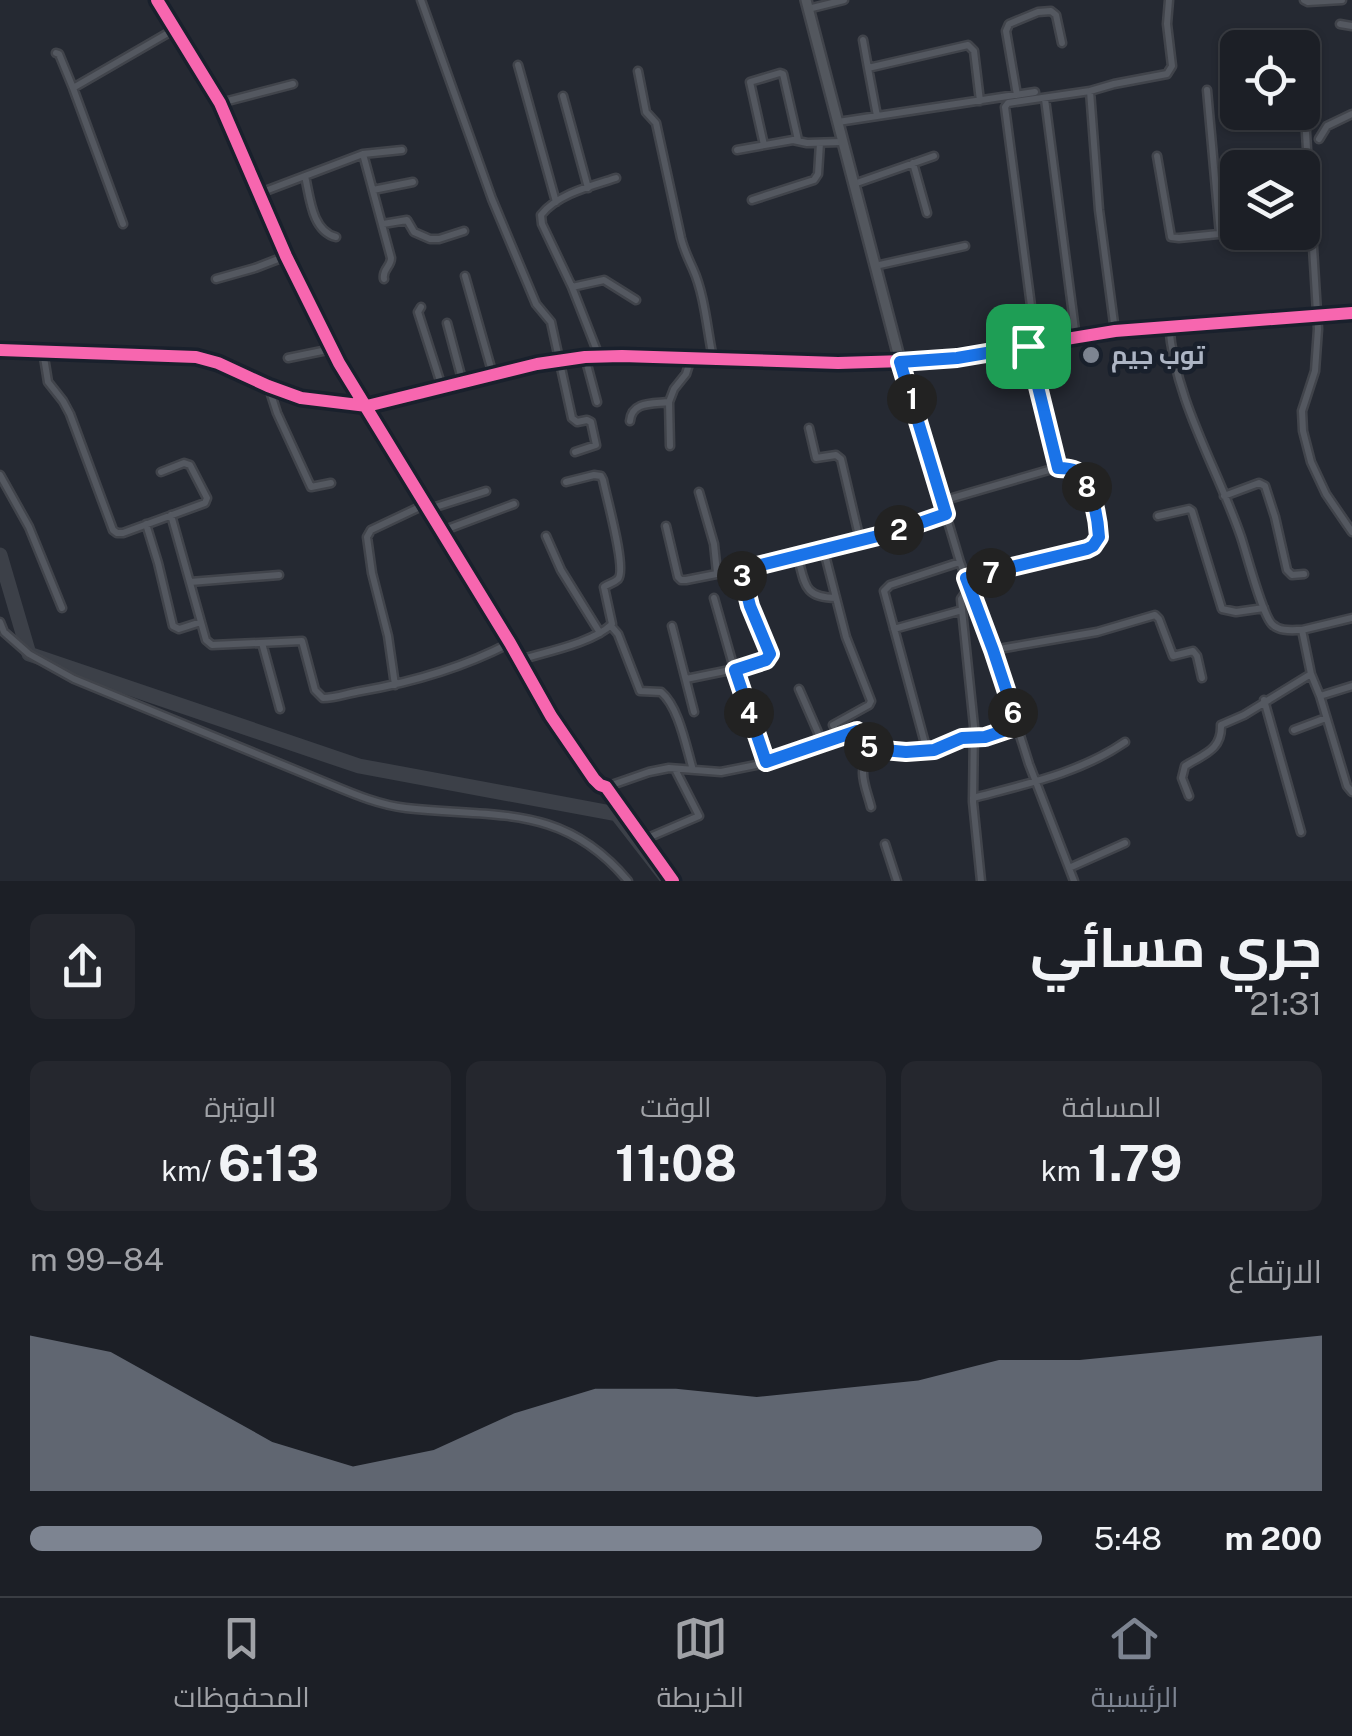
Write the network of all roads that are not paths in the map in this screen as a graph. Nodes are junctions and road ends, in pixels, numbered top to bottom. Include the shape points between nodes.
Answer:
1 (158, 0) edge
2 (422, 0) edge
3 (844, 0) edge
4 (1169, 0) edge
5 (1304, 0) edge
6 (1342, 0) edge
7 (807, 4) edge
8 (1340, 24) dead end
9 (1352, 26) edge
10 (176, 29) junction
11 (862, 40) dead end
12 (1062, 43) dead end
13 (56, 53) dead end
14 (518, 65) dead end
15 (868, 68) junction
16 (638, 71) dead end
17 (293, 84) dead end
18 (73, 88) junction
19 (1206, 90) dead end
20 (1090, 91) junction
21 (1036, 92) dead end
22 (1017, 95) junction
23 (562, 96) dead end
24 (1045, 99) junction
25 (980, 100) junction
26 (220, 103) junction
27 (1352, 114) edge
28 (878, 116) junction
29 (837, 122) junction
30 (1319, 139) dead end
31 (798, 140) junction
32 (820, 142) junction
33 (841, 142) junction
34 (764, 145) junction
35 (402, 150) dead end
36 (737, 150) dead end
37 (363, 154) junction
38 (934, 156) dead end
39 (1158, 156) dead end
40 (913, 163) junction
41 (304, 176) junction
42 (616, 178) dead end
43 (413, 182) dead end
44 (853, 184) junction
45 (588, 188) junction
46 (373, 190) junction
47 (260, 193) junction
48 (752, 200) dead end
49 (556, 202) junction
50 (927, 213) dead end
51 (122, 224) dead end
52 (383, 224) junction
53 (464, 231) dead end
54 (1220, 234) joint
55 (336, 237) dead end
56 (965, 246) dead end
57 (1309, 250) edge
58 (286, 256) junction
59 (875, 266) junction
60 (465, 276) dead end
61 (384, 278) dead end
62 (216, 279) dead end
63 (572, 288) junction
64 (636, 300) dead end
65 (421, 307) dead end
66 (1352, 313) edge
67 (1318, 315) junction
68 (447, 323) dead end
69 (1168, 326) junction
70 (1115, 331) junction
71 (1076, 338) junction
72 (1032, 345) junction
73 (332, 349) junction
74 (0, 350) edge
75 (43, 352) junction
76 (599, 356) junction
77 (585, 357) junction
78 (288, 358) dead end
79 (691, 358) junction
80 (713, 358) junction
81 (560, 360) junction
82 (900, 362) junction
83 (493, 375) junction
84 (463, 383) junction
85 (268, 386) junction
86 (442, 388) junction
87 (597, 402) dead end
88 (669, 402) junction
89 (367, 406) junction
90 (630, 421) dead end
91 (810, 428) dead end
92 (670, 446) dead end
93 (575, 452) dead end
94 (1058, 468) junction
95 (161, 472) dead end
96 (0, 475) edge
97 (566, 482) dead end
98 (331, 483) dead end
99 (486, 490) dead end
100 (699, 492) dead end
101 (1224, 496) junction
102 (942, 501) junction
103 (514, 504) dead end
104 (428, 506) junction
105 (946, 514) junction
106 (170, 515) junction
107 (1158, 516) dead end
108 (146, 524) junction
109 (666, 526) dead end
110 (442, 531) junction
111 (1352, 532) edge
112 (546, 536) dead end
113 (860, 540) junction
114 (824, 550) junction
115 (798, 558) junction
116 (960, 562) junction
117 (741, 570) junction
118 (718, 573) junction
119 (1304, 574) dead end
120 (279, 575) dead end
121 (966, 578) junction
122 (190, 582) junction
123 (969, 588) junction
124 (714, 598) dead end
125 (836, 598) junction
126 (62, 608) dead end
127 (1264, 608) junction
128 (962, 610) junction
129 (1352, 618) edge
130 (0, 622) edge
131 (201, 622) junction
132 (611, 626) junction
133 (672, 626) dead end
134 (894, 629) junction
135 (1302, 630) junction
136 (600, 633) junction
137 (262, 643) junction
138 (510, 643) junction
139 (993, 650) junction
140 (519, 660) junction
141 (735, 670) junction
142 (1311, 674) junction
143 (1202, 678) dead end
144 (686, 679) junction
145 (395, 685) junction
146 (1352, 686) edge
147 (800, 689) dead end
148 (1320, 696) junction
149 (1264, 700) junction
150 (280, 708) dead end
151 (694, 712) dead end
152 (1326, 718) junction
153 (1018, 726) junction
154 (1294, 730) dead end
155 (840, 738) junction
156 (974, 738) junction
157 (1125, 742) dead end
158 (824, 744) junction
159 (872, 749) junction
160 (927, 751) junction
161 (766, 762) junction
162 (675, 768) junction
163 (693, 770) junction
164 (1036, 782) junction
165 (606, 787) junction
166 (1352, 792) edge
167 (1189, 796) dead end
168 (973, 798) junction
169 (871, 807) dead end
170 (1301, 832) dead end
171 (643, 840) junction
172 (1125, 843) dead end
173 (885, 844) dead end
174 (1068, 868) junction
175 (628, 881) edge
176 (673, 881) edge
177 (897, 881) edge
178 (982, 881) edge
179 (1074, 881) edge

1 - 10 street
2 - 81 street via 492,198 536,304 550,319
3 - 7 street
4 - 20 street via 1171,71
5 - 6 street
7 - 29 street
8 - 9 street
10 - 18 street
10 - 26 street
11 - 15 street
12 - 22 street via 1051,11 1009,24
13 - 18 street
14 - 49 street
15 - 25 street via 970,46
15 - 28 street
16 - 80 street
17 - 26 street
18 - 51 street
19 - 54 street
20 - 24 street
20 - 70 street
21 - 22 street
22 - 25 street
23 - 45 street
24 - 71 street
24 - 72 street via 1005,106
25 - 28 street
26 - 47 street
27 - 30 street via 1327,126
28 - 29 street
29 - 33 street
31 - 32 street
31 - 34 street
31 - 34 street via 780,73 750,82
32 - 33 street
32 - 48 street via 814,180
33 - 44 street
34 - 36 street
35 - 37 street
37 - 41 street
37 - 46 street
38 - 40 street
39 - 54 street via 1171,237
40 - 44 street
40 - 50 street
41 - 47 street
41 - 55 street via 321,229
42 - 45 street
43 - 46 street
44 - 59 street
45 - 49 street
46 - 52 street
47 - 58 street
49 - 63 street via 541,219
52 - 53 street via 407,220 414,232 434,240
52 - 61 street via 391,262
56 - 59 street
57 - 67 street
58 - 62 street
58 - 73 street
59 - 82 street
60 - 83 street
63 - 64 street via 604,280
63 - 76 street
65 - 86 street
66 - 67 street
67 - 69 street
67 - 111 street via 1303,430 1326,494
68 - 84 street
69 - 70 street
69 - 101 street via 1180,382
70 - 71 street
71 - 72 street
72 - 82 street
72 - 94 street
73 - 78 street
73 - 89 street
74 - 75 street
75 - 85 street via 196,358
75 - 108 street via 48,382 70,414 113,530
76 - 77 street
76 - 79 street
77 - 81 street
77 - 87 street
79 - 80 street
79 - 88 street
80 - 82 street
81 - 83 street
81 - 93 street via 572,418 590,420 596,444
82 - 102 street
83 - 84 street
84 - 86 street
85 - 89 street via 300,398
85 - 98 street via 310,487
86 - 89 street
88 - 90 street via 638,406
88 - 92 street
89 - 104 street
91 - 113 street via 816,458 841,459
94 - 102 street
94 - 121 street via 1076,472 1090,494 1096,542
95 - 106 street via 190,464 207,498
96 - 126 street
97 - 132 street via 594,475 604,480 620,574 604,588
99 - 104 street
100 - 118 street
101 - 119 street via 1265,486 1286,570
101 - 127 street
102 - 105 street
103 - 110 street
104 - 110 street
104 - 145 street via 371,530 367,538
105 - 113 street
105 - 116 street
106 - 108 street
106 - 122 street
107 - 127 street via 1192,512 1222,609
108 - 131 street via 173,626
109 - 118 street via 681,580
110 - 138 street
112 - 136 street
113 - 114 street
114 - 115 street
114 - 125 street
115 - 117 street
115 - 125 street via 806,590
116 - 121 street
116 - 134 street via 886,588
117 - 118 street
117 - 141 street via 770,654
120 - 122 street
121 - 123 street
122 - 131 street
123 - 128 street
123 - 139 street
124 - 141 street
125 - 155 street via 871,701 833,724
127 - 135 street via 1274,626
128 - 134 street
128 - 156 street
129 - 135 street
130 - 175 street via 29,654 74,678 332,786 405,808 550,823 611,860
131 - 137 street via 212,645
132 - 136 street
132 - 163 street via 640,691 668,697
133 - 144 street
134 - 160 street
135 - 142 street
136 - 140 street
137 - 145 street via 302,642 314,690 323,698
137 - 150 street
138 - 140 street
138 - 145 street
139 - 143 street via 1155,615 1172,656 1193,651
139 - 153 street
140 - 165 street via 594,779
141 - 144 street
141 - 161 street
142 - 148 street
142 - 149 street
144 - 151 street
146 - 148 street
147 - 158 street
148 - 152 street
149 - 167 street via 1221,725 1215,747 1185,766
149 - 170 street
152 - 154 street
152 - 166 street
153 - 156 street
153 - 164 street
155 - 158 street
155 - 159 street via 859,732
156 - 160 street
156 - 168 street
157 - 164 street via 1100,759
158 - 161 street
159 - 160 street
159 - 169 street via 862,772
161 - 163 street via 721,772
162 - 163 street
162 - 165 street
162 - 171 street via 699,816
164 - 168 street
164 - 174 street
165 - 171 street
168 - 178 street
171 - 176 street
172 - 174 street
173 - 177 street
174 - 179 street

